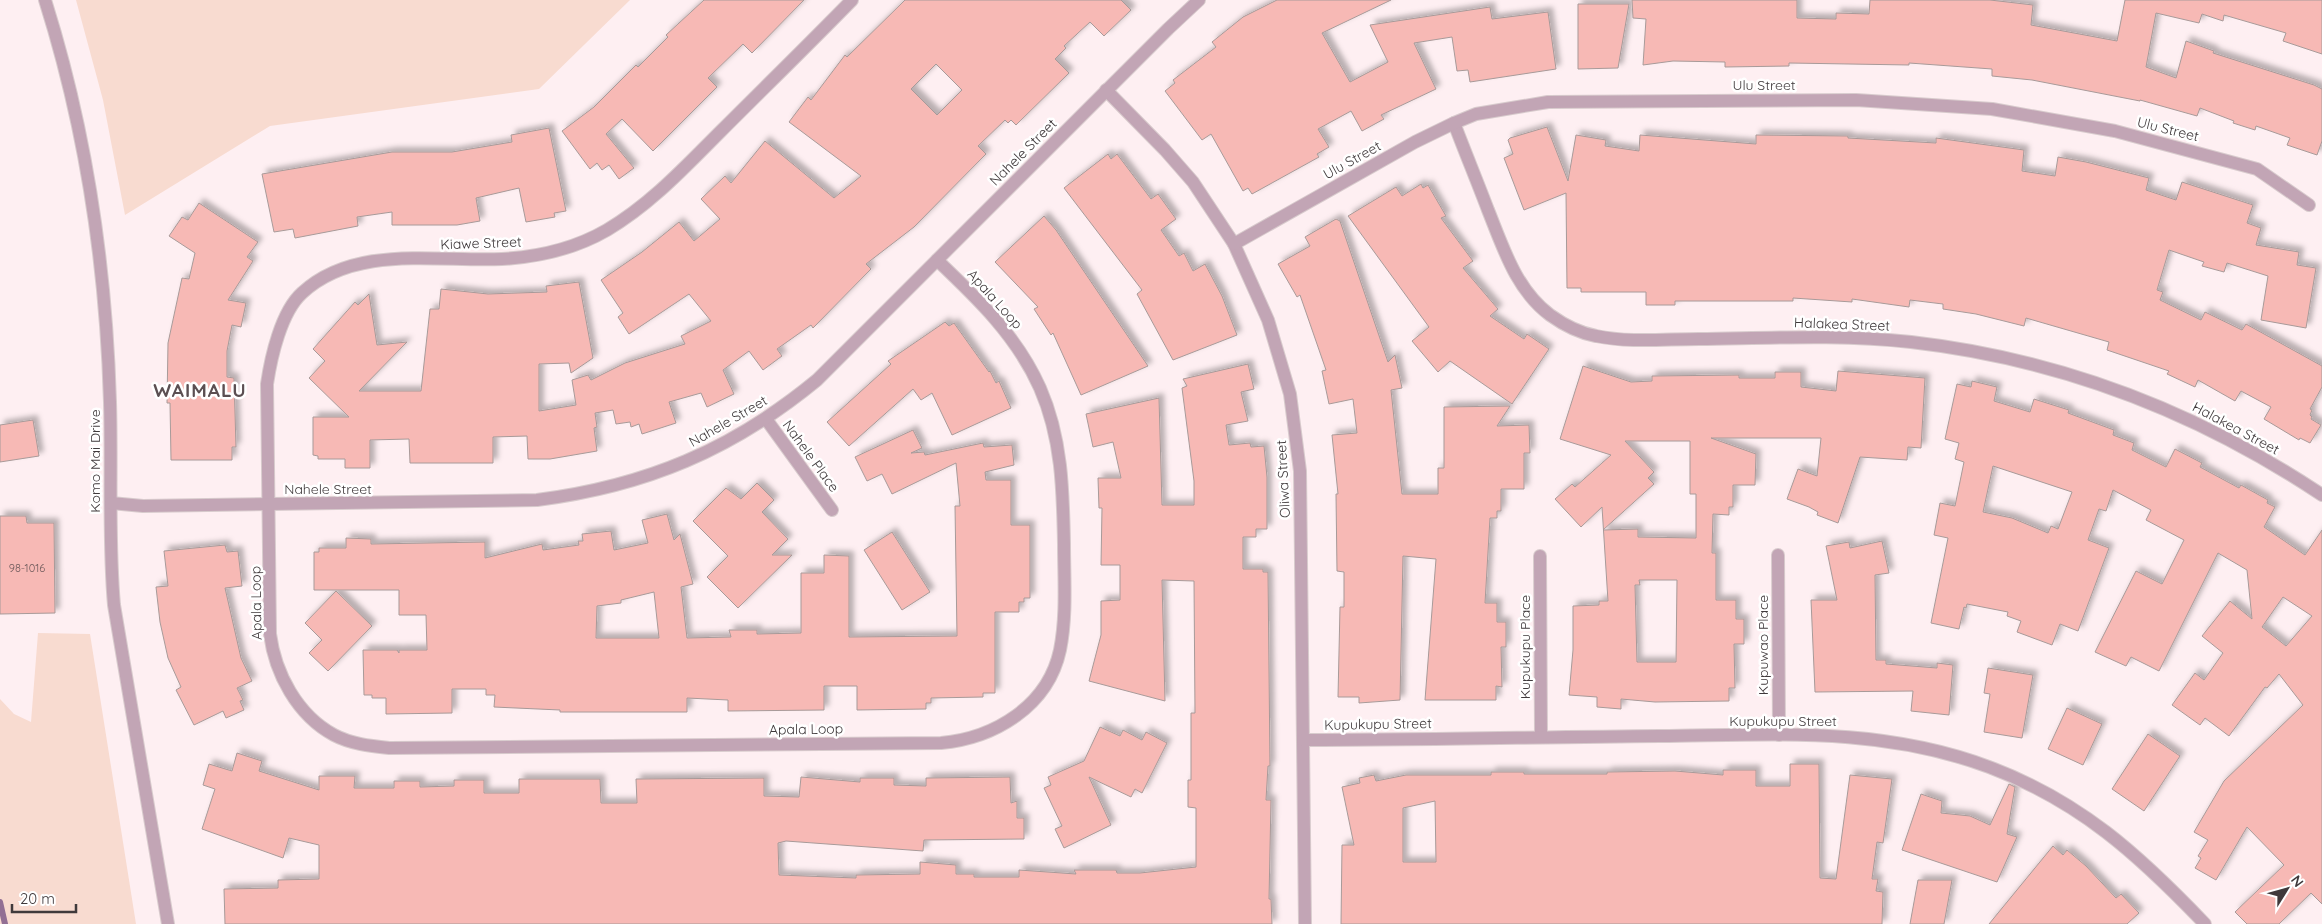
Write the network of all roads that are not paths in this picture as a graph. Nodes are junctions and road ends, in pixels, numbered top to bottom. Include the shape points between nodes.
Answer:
1 (45, 0) edge
2 (852, 0) edge
3 (1199, 0) edge
4 (1106, 90) junction
5 (1454, 123) junction
6 (2309, 205) dead end
7 (1234, 244) junction
8 (937, 260) junction
9 (766, 419) junction
10 (2322, 495) edge
11 (111, 503) junction
12 (269, 504) junction
13 (832, 510) dead end
14 (1778, 555) dead end
15 (1540, 556) dead end
16 (1779, 735) junction
17 (1541, 737) junction
18 (1303, 740) junction
19 (168, 924) edge
20 (1305, 924) edge
21 (2205, 924) edge

1 - 11 street, Komo Mai Drive via 73,105 98,246 110,393
2 - 12 street, Kiawe Street via 665,186 627,218 605,231 571,246 521,257 375,261 341,270 321,279 301,294 285,319 271,359 268,384
3 - 4 street, Nahele Street
4 - 7 street, Oliwa Street via 1193,182
4 - 8 street, Nahele Street
5 - 6 street, Ulu Street via 1476,114 1556,102 1856,100 1992,109 2115,130 2257,169
5 - 7 street, Ulu Street
5 - 10 street, Halakea Street via 1517,276 1550,315 1580,332 1629,340 1827,337 1908,342 1987,353 2034,364 2142,399 2226,437
7 - 18 street, Oliwa Street via 1268,320 1290,394 1296,433 1300,471
8 - 9 street, Nahele Street via 817,380
8 - 12 street, Apala Loop via 995,317 1029,365 1052,420 1063,481 1064,611 1060,651 1052,672 1030,704 1013,718 982,735 941,743 390,748 349,741 333,735 306,713 288,690 272,652
9 - 12 street, Nahele Street via 716,448 662,472 570,496 504,502
9 - 13 street, Nahele Place
11 - 12 street, Nahele Street via 143,506
11 - 19 street, Komo Mai Drive via 114,606
14 - 16 street, Kupuwao Place
15 - 17 street, Kupukupu Place
16 - 17 street, Kupukupu Street
16 - 21 street, Kupukupu Street via 1858,736 1921,746 1972,761 2022,781 2105,830 2160,878
17 - 18 street, Kupukupu Street
18 - 20 street, Oliwa Street

